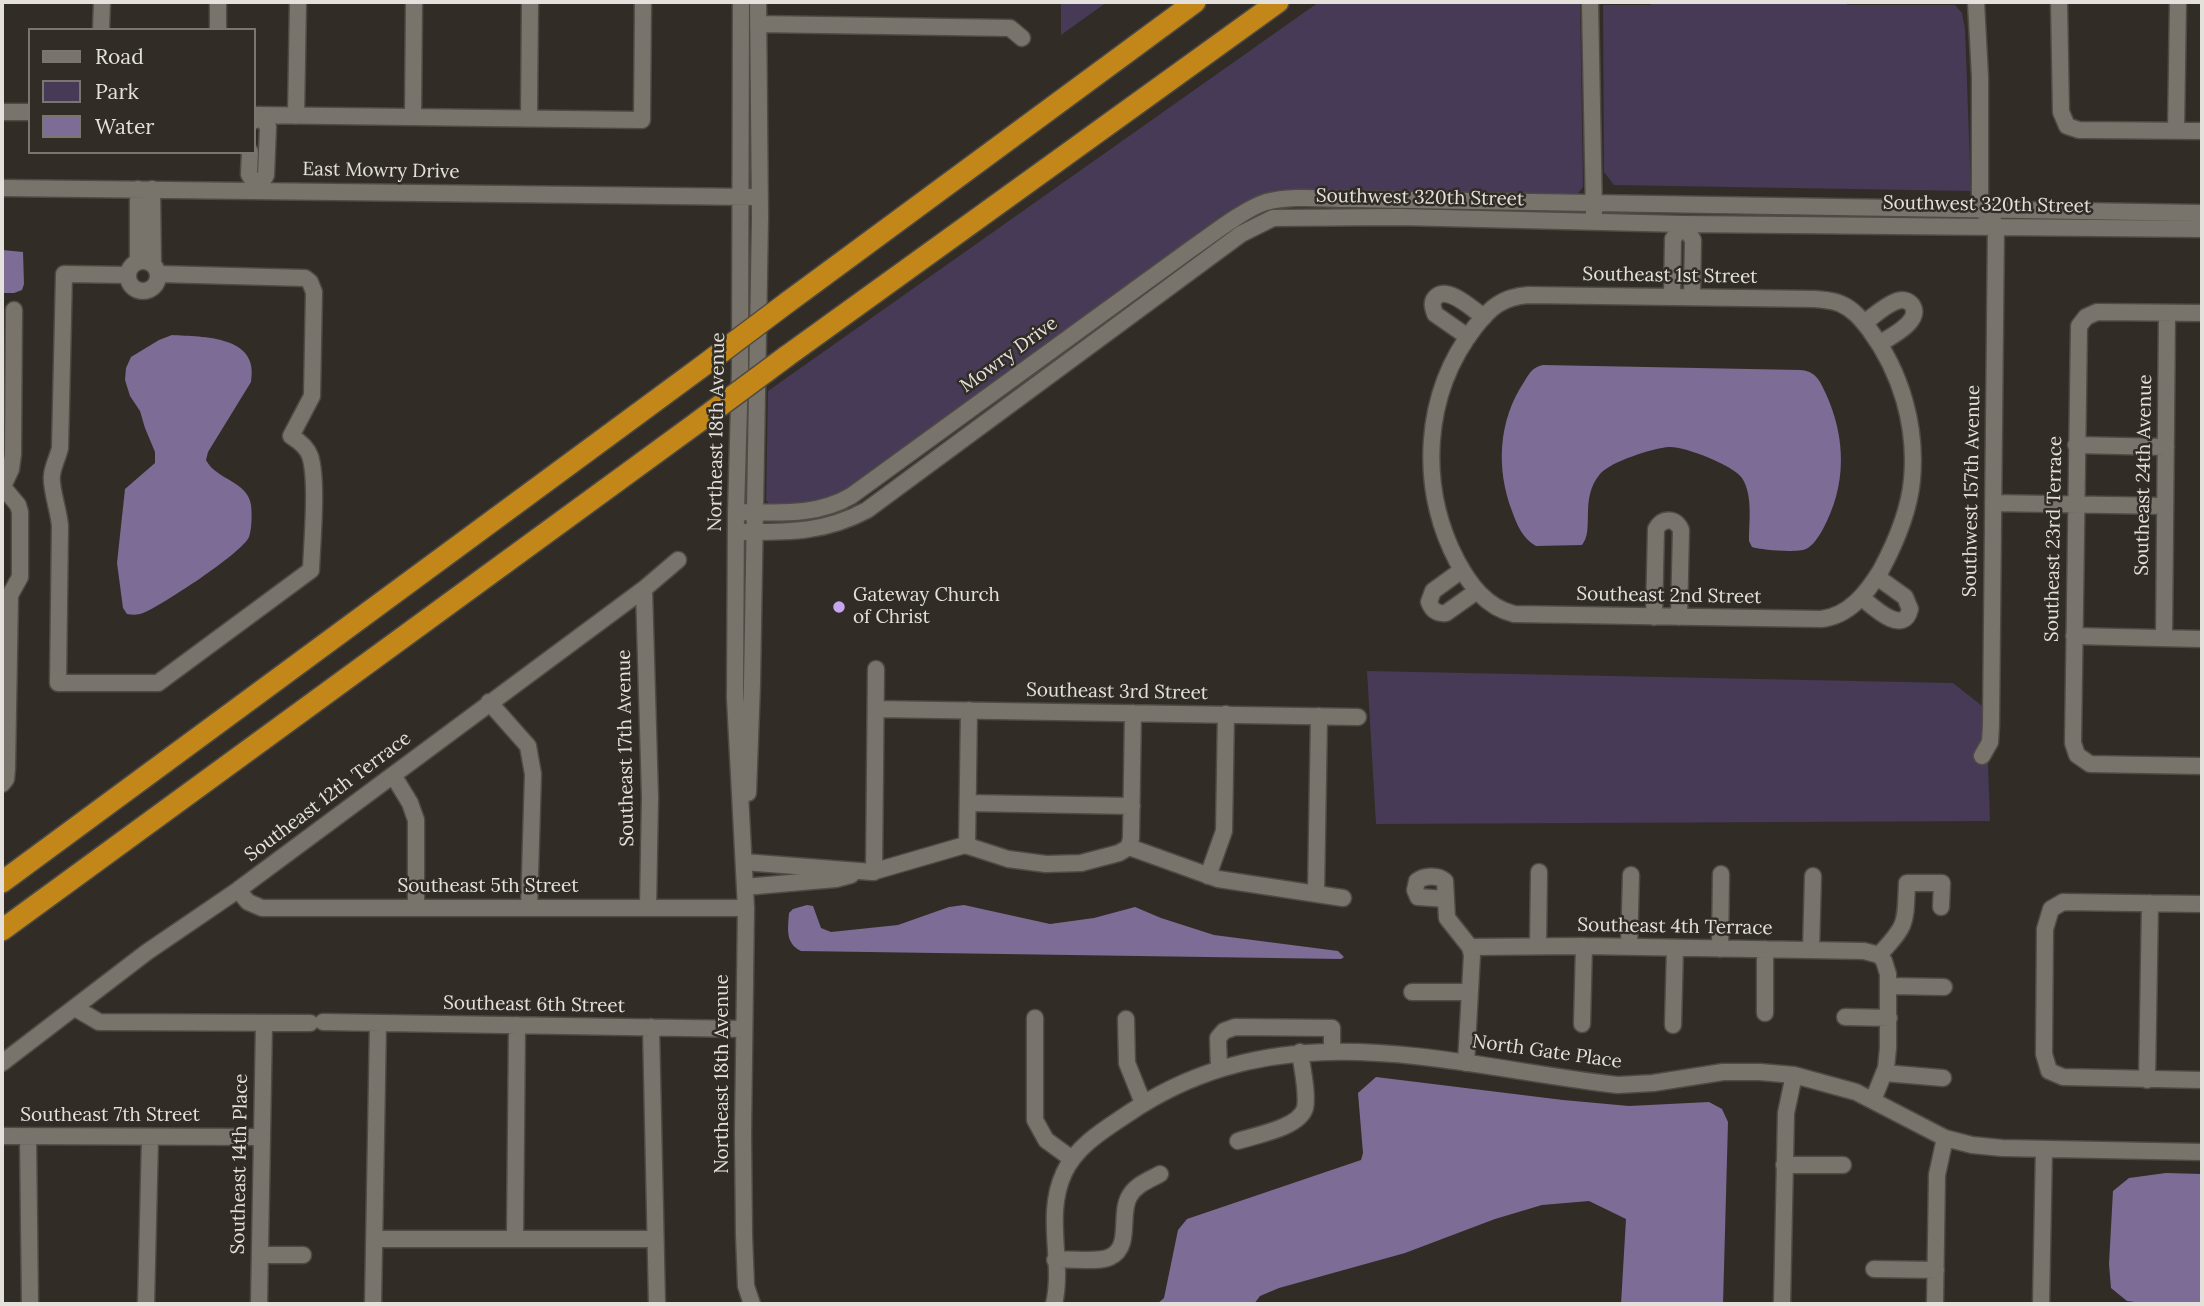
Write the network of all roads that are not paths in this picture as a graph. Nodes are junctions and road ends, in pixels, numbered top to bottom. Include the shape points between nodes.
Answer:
1 (102, 2) edge
2 (218, 2) edge
3 (298, 2) edge
4 (414, 2) edge
5 (530, 2) edge
6 (643, 2) edge
7 (741, 2) edge
8 (758, 2) edge
9 (1195, 2) edge
10 (1278, 2) edge
11 (1590, 2) edge
12 (1976, 2) edge
13 (2059, 2) edge
14 (2178, 2) edge
15 (758, 24) junction
16 (102, 28) edge
17 (218, 28) edge
18 (1022, 38) dead end
19 (2, 112) edge
20 (28, 112) edge
21 (296, 116) junction
22 (413, 117) junction
23 (256, 118) edge
24 (529, 118) junction
25 (2176, 131) junction
26 (2202, 131) edge
27 (257, 152) edge
28 (2, 188) edge
29 (145, 189) junction
30 (258, 190) junction
31 (741, 197) junction
32 (760, 197) junction
33 (1297, 199) joint
34 (1684, 202) junction
35 (1594, 203) junction
36 (1980, 208) junction
37 (2202, 213) edge
38 (1593, 222) junction
39 (1683, 224) junction
40 (1996, 225) junction
41 (2202, 229) edge
42 (1673, 264) junction
43 (1692, 264) junction
44 (150, 266) junction
45 (128, 275) junction
46 (1672, 296) junction
47 (1692, 297) junction
48 (14, 310) dead end
49 (2167, 313) junction
50 (2202, 313) edge
51 (1484, 317) junction
52 (1470, 335) junction
53 (8, 352) edge
54 (2076, 445) junction
55 (2166, 447) junction
56 (3, 486) edge
57 (1993, 503) junction
58 (2076, 505) junction
59 (2165, 506) junction
60 (736, 512) junction
61 (755, 512) junction
62 (736, 531) junction
63 (754, 532) junction
64 (678, 560) dead end
65 (1470, 581) joint
66 (1868, 588) joint
67 (644, 589) junction
68 (1654, 617) junction
69 (1679, 617) junction
70 (2074, 636) junction
71 (2164, 638) junction
72 (2202, 639) edge
73 (876, 669) dead end
74 (489, 702) junction
75 (876, 709) junction
76 (970, 710) junction
77 (1133, 713) junction
78 (1226, 715) junction
79 (1319, 716) junction
80 (1358, 717) dead end
81 (1982, 756) dead end
82 (2202, 766) edge
83 (393, 775) junction
84 (2, 784) edge
85 (968, 803) junction
86 (1132, 806) junction
87 (967, 846) junction
88 (1129, 847) junction
89 (744, 862) junction
90 (867, 872) junction
91 (1539, 872) dead end
92 (1721, 874) dead end
93 (1631, 875) dead end
94 (1208, 876) junction
95 (1813, 876) dead end
96 (2, 882) edge
97 (745, 887) junction
98 (238, 890) junction
99 (1315, 894) junction
100 (1343, 898) dead end
101 (1446, 898) dead end
102 (2150, 904) junction
103 (2202, 904) edge
104 (1941, 906) dead end
105 (416, 908) junction
106 (529, 908) junction
107 (648, 908) junction
108 (746, 908) junction
109 (2, 930) edge
110 (1538, 946) junction
111 (1584, 946) junction
112 (1470, 947) junction
113 (1629, 947) junction
114 (1675, 948) junction
115 (1720, 949) junction
116 (1765, 949) junction
117 (1811, 950) junction
118 (1880, 955) junction
119 (1889, 986) junction
120 (1944, 988) dead end
121 (1412, 992) dead end
122 (1468, 992) junction
123 (75, 1008) junction
124 (1765, 1013) dead end
125 (1845, 1017) dead end
126 (1035, 1018) dead end
127 (1889, 1018) junction
128 (1126, 1019) dead end
129 (378, 1023) junction
130 (264, 1024) junction
131 (1582, 1024) dead end
132 (517, 1025) junction
133 (1673, 1025) dead end
134 (651, 1027) junction
135 (744, 1029) junction
136 (1332, 1050) junction
137 (1300, 1052) junction
138 (2, 1063) edge
139 (1466, 1063) junction
140 (1219, 1069) junction
141 (1884, 1073) junction
142 (1794, 1075) junction
143 (1943, 1078) dead end
144 (2147, 1080) junction
145 (2202, 1080) edge
146 (1874, 1100) junction
147 (1143, 1103) junction
148 (2, 1136) edge
149 (28, 1137) junction
150 (261, 1137) junction
151 (150, 1138) junction
152 (1945, 1138) junction
153 (1238, 1141) dead end
154 (2043, 1149) junction
155 (2202, 1152) edge
156 (1072, 1159) junction
157 (1784, 1165) junction
158 (1843, 1165) dead end
159 (1160, 1174) dead end
160 (515, 1238) junction
161 (374, 1239) junction
162 (653, 1239) junction
163 (261, 1255) junction
164 (303, 1255) dead end
165 (1055, 1260) junction
166 (1874, 1269) dead end
167 (1936, 1270) junction
168 (1058, 1284) junction
169 (746, 1286) junction
170 (30, 1304) edge
171 (146, 1304) edge
172 (259, 1304) edge
173 (373, 1304) edge
174 (657, 1304) edge
175 (739, 1304) edge
176 (752, 1304) edge
177 (1054, 1304) edge
178 (1068, 1304) edge
179 (1782, 1304) edge
180 (1935, 1304) edge
181 (2041, 1304) edge

1 - 16 street
2 - 17 street
3 - 21 street
4 - 22 street
5 - 24 street
6 - 24 street via 642,120
7 - 31 street, Northeast 18th Avenue
8 - 15 street, Northeast 18th Avenue
9 - 96 highway, bridge
10 - 109 highway, bridge
11 - 35 street
12 - 36 street
13 - 25 street via 2061,112 2067,126
14 - 25 street
15 - 18 street via 1010,27
15 - 32 street, Northeast 18th Avenue
19 - 20 street
21 - 22 street
21 - 23 street
22 - 24 street
23 - 27 street via 268,127
25 - 26 street
27 - 30 street via 266,175
28 - 29 street, East Mowry Drive
29 - 30 street, East Mowry Drive
29 - 44 street
30 - 31 street, East Mowry Drive
31 - 32 street, East Mowry Drive
31 - 60 street, Northeast 18th Avenue
32 - 61 street, Northeast 18th Avenue
33 - 35 street, Southwest 320th Street
33 - 61 street, Mowry Drive via 1265,202 1230,222 851,496 810,511
34 - 35 street, Southwest 320th Street
34 - 36 street, Southwest 320th Street
34 - 39 street
35 - 38 street
36 - 37 street, Southwest 320th Street
36 - 40 street
38 - 39 street, Southwest 320th Street
38 - 63 street, Southwest 320th Street via 1273,218 1241,234 867,510 805,531
39 - 40 street, Southwest 320th Street
39 - 42 street via 1673,239
39 - 43 street via 1693,240
40 - 41 street, Southwest 320th Street
40 - 57 street, Southwest 157th Avenue
42 - 43 street
42 - 46 street
43 - 47 street
44 - 45 street via 131,267
44 - 45 street via 157,284 144,292 131,285
44 - 45 street via 310,282 314,292 312,396 291,436 310,454 313,472 311,570 158,683 58,683 60,526 52,475 60,448 64,274
46 - 47 street, Southeast 1st Street
46 - 51 street, Southeast 1st Street via 1516,296 1501,301
47 - 66 street, Southeast 1st Street via 1826,300 1844,305 1871,333 1903,396 1913,462 1903,519 1891,551
48 - 53 street
49 - 50 street
49 - 54 street, Southeast 23rd Terrace via 2096,312 2083,320 2078,331
49 - 55 street, Southeast 24th Avenue
51 - 52 street, Southeast 1st Street
51 - 52 street via 1452,295 1436,298 1435,314
52 - 65 street, Southeast 1st Street via 1440,394 1430,461 1441,521
53 - 56 street via 13,454
54 - 55 street
54 - 58 street, Southeast 23rd Terrace
55 - 59 street, Southeast 24th Avenue
56 - 84 street via 20,512 20,577 10,596 7,768
57 - 58 street
57 - 81 street, Southwest 157th Avenue via 1990,742
58 - 59 street
58 - 70 street, Southeast 23rd Terrace
59 - 71 street, Southeast 24th Avenue
60 - 61 street, Mowry Drive
60 - 62 street, Northeast 18th Avenue
61 - 63 street, Northeast 18th Avenue
62 - 63 street, Southwest 320th Street
62 - 89 street, Northeast 18th Avenue via 735,698
63 - 89 street, Northeast 18th Avenue
64 - 67 street, Southeast 12th Terrace
65 - 68 street, Southeast 2nd Street via 1497,608 1514,614
66 - 69 street, Southeast 2nd Street via 1847,611 1827,618
67 - 74 street, Southeast 12th Terrace
67 - 107 street, Southeast 17th Avenue
68 - 69 street, Southeast 2nd Street
68 - 69 street via 1656,529 1669,520 1681,530
70 - 71 street
70 - 82 street, Southeast 23rd Terrace via 2073,743 2080,758 2094,764
71 - 72 street
73 - 75 street
74 - 83 street, Southeast 12th Terrace
74 - 106 street via 528,746 533,774
75 - 76 street, Southeast 3rd Street
75 - 90 street
76 - 77 street, Southeast 3rd Street
76 - 85 street
77 - 78 street, Southeast 3rd Street
77 - 86 street
78 - 79 street, Southeast 3rd Street
78 - 94 street via 1224,831
79 - 80 street, Southeast 3rd Street
79 - 99 street
83 - 98 street, Southeast 12th Terrace
83 - 105 street via 416,820
85 - 86 street
85 - 87 street
86 - 88 street
87 - 88 street via 1008,859 1046,864 1081,863
87 - 90 street
88 - 94 street
89 - 90 street
89 - 97 street, Northeast 18th Avenue
90 - 97 street
91 - 110 street
92 - 115 street
93 - 113 street
94 - 99 street
95 - 117 street
97 - 108 street, Northeast 18th Avenue
98 - 105 street, Southeast 5th Street via 248,902 262,908
98 - 123 street, Southeast 12th Terrace
99 - 100 street
101 - 112 street via 1449,922
102 - 103 street
102 - 144 street
102 - 144 street via 2063,902 2047,916 2045,929 2044,1058 2049,1070 2068,1078
104 - 118 street via 1942,883 1907,883 1904,924
105 - 106 street, Southeast 5th Street
106 - 107 street, Southeast 5th Street
107 - 108 street, Southeast 5th Street
108 - 135 street, Northeast 18th Avenue
110 - 111 street, Southeast 4th Terrace
110 - 112 street, Southeast 4th Terrace
111 - 113 street, Southeast 4th Terrace
111 - 131 street
112 - 122 street
113 - 114 street, Southeast 4th Terrace
114 - 115 street, Southeast 4th Terrace
114 - 133 street
115 - 116 street, Southeast 4th Terrace
116 - 117 street, Southeast 4th Terrace
116 - 124 street
117 - 118 street, Southeast 4th Terrace
118 - 119 street
119 - 120 street
119 - 127 street
121 - 122 street
122 - 139 street
123 - 130 street, Southeast 6th Street via 99,1022
123 - 138 street, Southeast 12th Terrace
125 - 127 street
126 - 156 street via 1035,1120 1046,1140
127 - 141 street
128 - 147 street via 1127,1063
129 - 130 street, Southeast 6th Street
129 - 132 street, Southeast 6th Street
129 - 161 street
130 - 150 street, Southeast 14th Place
132 - 134 street, Southeast 6th Street
132 - 160 street
134 - 135 street, Southeast 6th Street
134 - 162 street
135 - 169 street, Northeast 18th Avenue
136 - 137 street, North Gate Place
136 - 139 street, North Gate Place
136 - 140 street via 1332,1028 1236,1027 1218,1038
137 - 140 street, North Gate Place
137 - 153 street via 1305,1098 1301,1115 1288,1125
139 - 142 street, North Gate Place via 1618,1085 1723,1072
140 - 147 street, North Gate Place
141 - 143 street
141 - 146 street
142 - 146 street, North Gate Place
142 - 157 street via 1786,1113
144 - 145 street
146 - 152 street, North Gate Place
147 - 156 street, North Gate Place via 1095,1136
148 - 149 street, Southeast 7th Street
149 - 151 street, Southeast 7th Street
149 - 170 street
150 - 151 street, Southeast 7th Street
150 - 163 street, Southeast 14th Place
151 - 171 street
152 - 154 street, North Gate Place via 1991,1148
152 - 167 street via 1937,1175
154 - 155 street, North Gate Place
154 - 181 street
156 - 165 street, North Gate Place via 1056,1202
157 - 158 street
157 - 179 street
159 - 165 street via 1138,1186 1128,1198 1123,1239 1115,1254 1105,1259
160 - 161 street
160 - 162 street
161 - 173 street
162 - 174 street
163 - 164 street
163 - 172 street, Southeast 14th Place
165 - 168 street, North Gate Place
166 - 167 street
167 - 180 street
168 - 177 street
168 - 178 street
169 - 175 street, Northeast 18th Avenue
169 - 176 street, Northeast 18th Avenue

